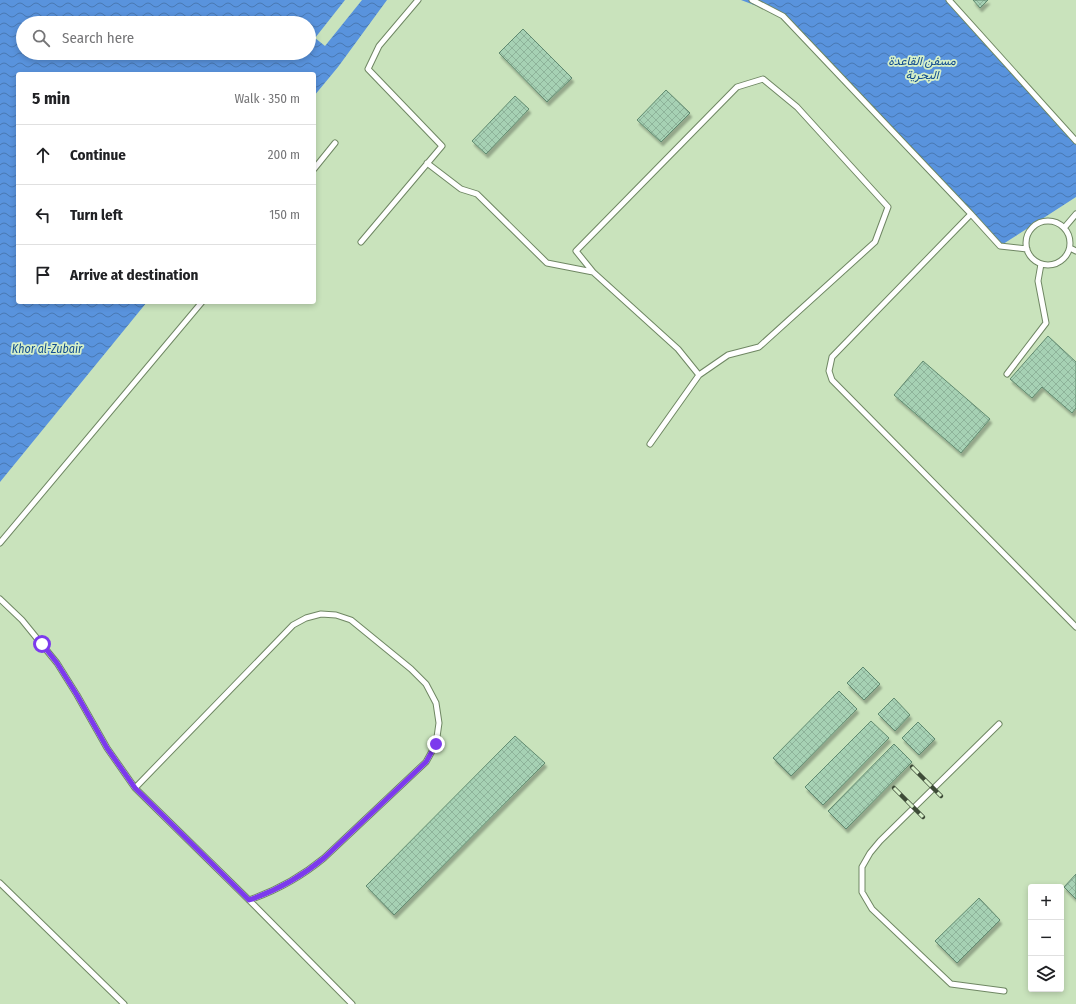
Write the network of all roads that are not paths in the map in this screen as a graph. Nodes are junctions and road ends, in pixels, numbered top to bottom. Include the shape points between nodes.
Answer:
1 (418, 0) edge
2 (752, 0) edge
3 (950, 0) edge
4 (1076, 141) edge
5 (335, 143) dead end
6 (427, 163) junction
7 (316, 167) edge
8 (971, 214) junction
9 (1076, 214) edge
10 (1064, 228) junction
11 (361, 242) dead end
12 (1070, 248) junction
13 (1027, 249) junction
14 (1076, 251) edge
15 (1041, 264) junction
16 (593, 272) junction
17 (200, 304) edge
18 (1007, 374) dead end
19 (699, 375) junction
20 (650, 444) dead end
21 (0, 543) edge
22 (0, 599) edge
23 (1076, 627) edge
24 (999, 724) dead end
25 (135, 788) junction
26 (0, 883) edge
27 (249, 900) junction
28 (1004, 991) dead end
29 (124, 1004) edge
30 (352, 1004) edge

1 - 6 lane via 379,46 368,69 442,146
2 - 8 lane via 783,16
3 - 4 lane
5 - 7 lane
6 - 11 lane
6 - 16 lane via 461,189 477,194 547,264
8 - 13 lane via 1000,246
8 - 23 lane via 832,357 829,371 832,380
9 - 10 lane
10 - 12 lane via 1068,234
10 - 13 lane via 1051,222 1037,224 1028,235
12 - 14 lane
12 - 15 lane via 1067,255 1056,264
13 - 15 lane via 1035,261
15 - 18 lane via 1038,281 1046,323
16 - 19 lane via 678,349
16 - 19 lane via 576,251 737,88 763,80 797,107 888,207 875,242 759,346 728,355
17 - 21 lane
19 - 20 lane
22 - 25 lane via 22,620 57,663 107,748
24 - 28 lane via 880,841 862,867 861,879 862,892 872,909 951,984
25 - 27 lane
25 - 27 lane via 293,625 306,618 321,614 351,620 411,669 426,684 436,703 439,723 436,744 426,762 307,872 289,884
26 - 29 lane
27 - 30 lane

